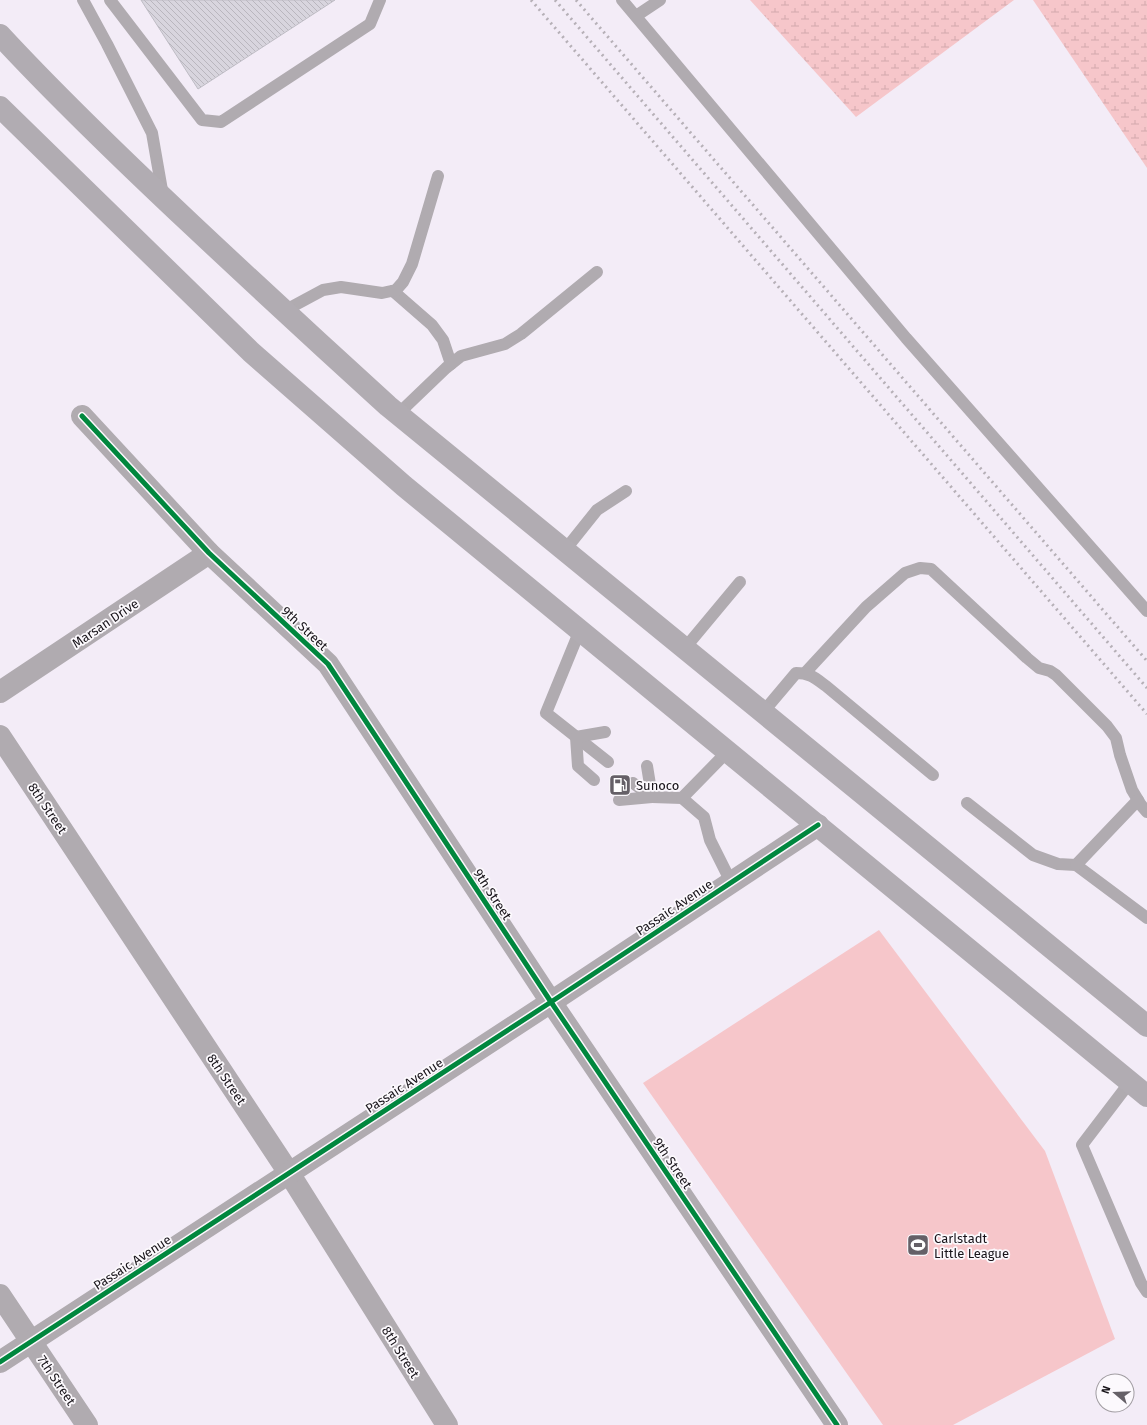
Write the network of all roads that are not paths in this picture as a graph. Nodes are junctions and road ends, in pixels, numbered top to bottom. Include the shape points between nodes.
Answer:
1 (83, 0) edge
2 (110, 0) edge
3 (380, 0) edge
4 (622, 0) edge
5 (660, 0) edge
6 (636, 16) junction
7 (0, 35) edge
8 (0, 107) edge
9 (438, 176) dead end
10 (164, 199) junction
11 (597, 272) dead end
12 (393, 291) junction
13 (284, 311) junction
14 (451, 364) junction
15 (398, 414) junction
16 (82, 416) dead end
17 (626, 491) dead end
18 (565, 550) junction
19 (209, 554) junction
20 (740, 582) dead end
21 (1147, 610) edge
22 (580, 630) junction
23 (685, 648) junction
24 (805, 673) junction
25 (0, 692) edge
26 (763, 712) junction
27 (604, 732) dead end
28 (0, 736) edge
29 (576, 737) junction
30 (728, 751) junction
31 (608, 762) dead end
32 (647, 766) dead end
33 (933, 775) dead end
34 (594, 780) dead end
35 (633, 783) dead end
36 (652, 797) junction
37 (682, 798) junction
38 (619, 800) dead end
39 (1138, 800) junction
40 (967, 803) dead end
41 (1147, 812) edge
42 (818, 825) junction
43 (1076, 865) junction
44 (731, 882) junction
45 (1147, 918) edge
46 (551, 1002) junction
47 (1147, 1026) edge
48 (1130, 1082) junction
49 (1147, 1096) edge
50 (289, 1173) junction
51 (1147, 1292) edge
52 (0, 1295) edge
53 (31, 1341) junction
54 (0, 1362) edge
55 (87, 1425) edge
56 (447, 1425) edge
57 (837, 1425) edge

1 - 10 lane via 152,133
2 - 3 lane via 202,120 221,122 370,24
4 - 6 lane
5 - 6 lane
6 - 21 lane via 906,338
7 - 10 highway via 126,164
8 - 22 highway via 251,352 404,486
9 - 12 lane via 412,264 403,282
10 - 13 highway
11 - 14 lane via 521,334 505,344 461,356
12 - 13 lane via 382,293 341,287 323,290
12 - 14 lane via 432,325 443,340
13 - 15 highway
14 - 15 lane
15 - 18 highway
16 - 19 street, 9th Street
17 - 18 lane via 598,510
18 - 23 highway
19 - 25 street, Marsan Drive
19 - 46 street, 9th Street via 328,664
20 - 23 lane
22 - 29 lane via 546,713
22 - 30 highway
23 - 26 highway
24 - 26 lane via 796,673
24 - 33 lane via 826,686
24 - 39 lane via 866,607 904,573 920,568 931,569 1027,658 1039,668 1056,676 1107,726 1116,738 1126,773
26 - 47 highway
27 - 29 lane
28 - 50 street, 8th Street
29 - 31 lane
29 - 34 lane via 578,766
30 - 37 lane
30 - 42 highway
32 - 36 lane
35 - 36 lane
36 - 37 lane
36 - 38 lane
37 - 44 lane via 704,817 710,840
39 - 41 lane
39 - 43 lane
40 - 43 lane via 1034,855 1058,864
42 - 44 street, Passaic Avenue
42 - 48 highway
43 - 45 lane
44 - 46 street, Passaic Avenue
46 - 50 street, Passaic Avenue
46 - 57 street, 9th Street
48 - 49 highway
48 - 51 lane via 1082,1145
50 - 53 street, Passaic Avenue
50 - 56 street, 8th Street
52 - 53 street, 7th Street
53 - 54 street, Passaic Avenue
53 - 55 street, 7th Street

